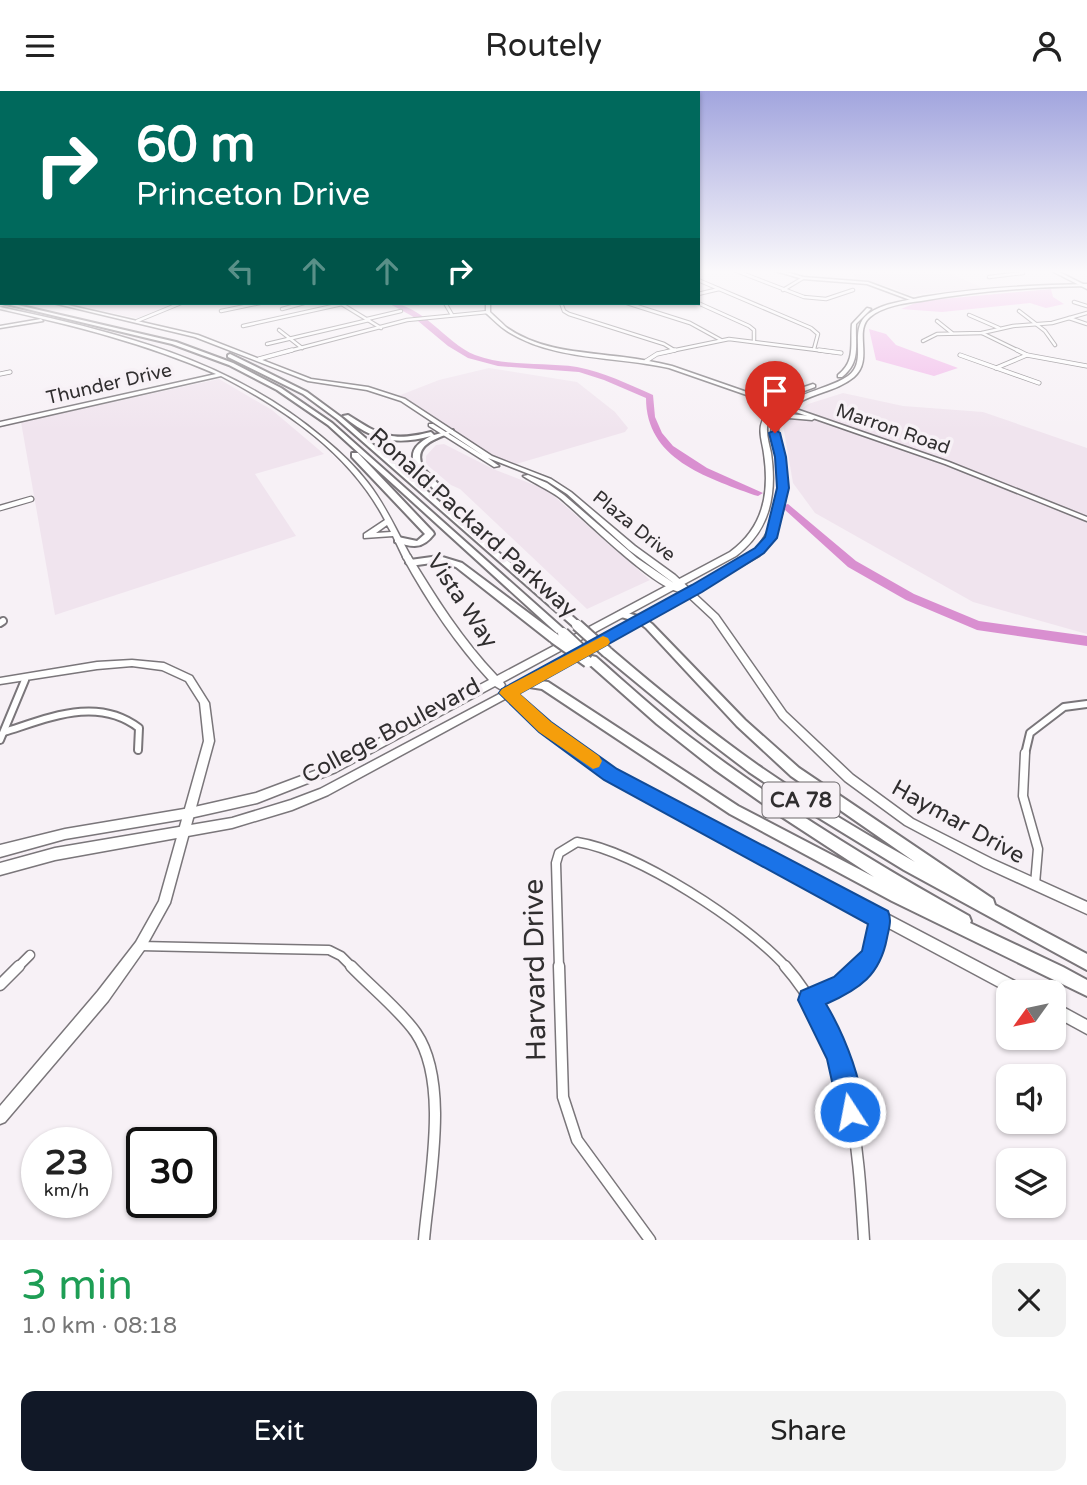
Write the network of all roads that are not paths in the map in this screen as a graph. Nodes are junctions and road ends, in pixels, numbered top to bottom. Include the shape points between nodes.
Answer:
1 (17, 324) edge
2 (66, 324) edge
3 (101, 324) edge
4 (113, 324) edge
5 (147, 324) edge
6 (253, 324) edge
7 (352, 324) edge
8 (374, 324) edge
9 (399, 324) edge
10 (503, 324) edge
11 (599, 324) edge
12 (692, 324) edge
13 (744, 324) edge
14 (801, 324) edge
15 (863, 324) edge
16 (940, 324) edge
17 (990, 324) edge
18 (1036, 324) joint
19 (243, 326) dead end
20 (0, 327) edge
21 (381, 328) junction
22 (1001, 328) junction
23 (279, 330) dead end
24 (952, 333) junction
25 (982, 333) junction
26 (290, 338) junction
27 (721, 340) junction
28 (754, 340) junction
29 (923, 341) dead end
30 (267, 344) dead end
31 (1055, 345) dead end
32 (302, 348) junction
33 (814, 349) junction
34 (674, 350) junction
35 (841, 353) dead end
36 (960, 355) dead end
37 (1027, 355) junction
38 (259, 359) junction
39 (646, 361) junction
40 (1087, 366) edge
41 (995, 369) junction
42 (10, 372) dead end
43 (0, 374) edge
44 (224, 374) junction
45 (842, 378) junction
46 (1039, 383) dead end
47 (305, 394) junction
48 (778, 404) junction
49 (789, 408) junction
50 (812, 418) junction
51 (0, 424) edge
52 (445, 431) junction
53 (775, 433) junction
54 (348, 441) junction
55 (769, 461) junction
56 (546, 482) junction
57 (783, 488) junction
58 (31, 499) dead end
59 (0, 508) edge
60 (1087, 513) edge
61 (1087, 519) edge
62 (387, 521) junction
63 (430, 534) junction
64 (604, 534) junction
65 (616, 535) junction
66 (396, 537) junction
67 (753, 539) junction
68 (744, 548) junction
69 (491, 550) junction
70 (760, 551) junction
71 (409, 560) junction
72 (747, 560) junction
73 (676, 586) junction
74 (687, 594) junction
75 (621, 614) junction
76 (641, 620) junction
77 (558, 636) junction
78 (24, 680) junction
79 (0, 681) edge
80 (495, 681) junction
81 (527, 683) junction
82 (508, 693) junction
83 (1087, 704) edge
84 (4, 732) junction
85 (0, 740) edge
86 (138, 750) dead end
87 (190, 813) junction
88 (186, 831) junction
89 (0, 851) edge
90 (0, 869) edge
91 (1035, 884) junction
92 (1087, 908) edge
93 (880, 919) junction
94 (1013, 922) junction
95 (140, 946) junction
96 (30, 955) dead end
97 (1087, 962) edge
98 (1063, 975) junction
99 (998, 980) edge
100 (0, 985) edge
101 (1087, 988) edge
102 (810, 1000) junction
103 (1066, 1016) edge
104 (1087, 1027) edge
105 (0, 1117) edge
106 (424, 1240) edge
107 (650, 1240) edge
108 (864, 1240) edge

1 - 20 main road
2 - 44 main road via 166,351
3 - 54 highway, Ronald Packard Parkway via 214,357 279,389
4 - 47 highway, Ronald Packard Parkway / CA 78 via 200,345
5 - 38 main road, Plaza Drive
6 - 19 street
7 - 26 street
8 - 21 street
9 - 21 street
10 - 39 main road via 541,345
11 - 34 street
12 - 27 street
13 - 28 street via 754,330
14 - 33 street via 818,334
15 - 45 main road via 860,368
16 - 24 street
17 - 22 street
18 - 22 street
18 - 31 street
21 - 32 street
22 - 25 street
23 - 26 street
24 - 25 street
24 - 29 street
25 - 37 street
26 - 30 street
26 - 32 street
27 - 28 street
27 - 34 street
28 - 33 street
32 - 38 street
33 - 35 street
34 - 39 street
36 - 41 street
37 - 40 street
37 - 41 street
38 - 52 main road, Plaza Drive via 310,380 368,389 395,399
39 - 48 main road
41 - 46 street
42 - 43 street
44 - 51 main road, Thunder Drive
44 - 62 main road via 265,395 318,435 372,492
45 - 48 main road via 795,393
45 - 49 main road
47 - 52 highway via 382,439 404,441
47 - 69 highway, Ronald Packard Parkway / CA 78
48 - 49 main road
48 - 55 main road, College Boulevard via 766,417 763,430
49 - 50 main road, Marron Road
49 - 53 main road via 777,419
49 - 60 main road, Marron Road via 953,460
50 - 53 main road via 788,416
50 - 61 main road, Marron Road via 947,463
52 - 56 main road, Plaza Drive via 484,460
52 - 69 highway via 418,448 417,463
53 - 57 main road, College Boulevard
54 - 63 highway via 378,482
54 - 77 highway, Ronald Packard Parkway
55 - 57 main road via 774,464 776,484
55 - 67 main road, College Boulevard via 769,492
56 - 64 main road, Plaza Drive
56 - 65 main road, Plaza Drive via 569,493
57 - 70 main road, College Boulevard via 771,538
58 - 59 street
62 - 66 main road
62 - 66 main road via 367,536
63 - 66 highway via 416,544
63 - 71 highway via 428,544
64 - 65 main road
64 - 73 main road, Plaza Drive via 634,560
65 - 73 main road, Plaza Drive
66 - 71 main road
67 - 68 main road, College Boulevard
67 - 70 main road
68 - 72 main road
68 - 73 main road, College Boulevard
69 - 94 highway, Ronald Packard Parkway / CA 78, bridge via 706,733 803,802
70 - 72 main road, College Boulevard
71 - 77 highway via 439,559 459,565
71 - 80 main road, Vista Way via 455,636
72 - 74 main road, College Boulevard
73 - 74 main road, Plaza Drive
73 - 75 main road, College Boulevard
74 - 76 main road, College Boulevard
74 - 91 main road, Haymar Drive via 715,617 783,715 849,778 909,822
75 - 76 highway
75 - 80 main road, College Boulevard
76 - 81 main road, College Boulevard
76 - 94 highway via 795,772
77 - 98 highway, CA 78, bridge via 694,747 808,828
78 - 79 main road
78 - 84 street
78 - 87 main road via 123,661 152,664 185,677 203,697 210,721
80 - 82 main road, Vista Way
80 - 87 main road, College Boulevard via 296,785
81 - 82 main road, College Boulevard
81 - 98 highway via 544,685 734,810 897,896
82 - 88 main road, College Boulevard via 324,792 232,824
82 - 93 main road, Vista Way via 545,727 611,774
83 - 91 street via 1063,706 1030,733 1026,743 1023,796 1038,849
84 - 85 street
84 - 86 street via 69,713 119,713 139,727
87 - 88 main road
87 - 89 main road, College Boulevard via 65,834
88 - 90 main road, College Boulevard
88 - 95 main road via 164,903
91 - 92 main road, Haymar Drive
93 - 99 main road, Vista Way
93 - 102 street via 872,957 842,985
94 - 97 highway, Ronald Packard Parkway / CA 78
95 - 105 main road
95 - 106 street via 329,950 341,956 416,1033 433,1076 436,1105
96 - 100 street
98 - 101 highway, CA 78
102 - 107 street, Harvard Drive via 778,957 683,890 584,842 559,853 563,1097 577,1140
102 - 108 street, Harvard Drive via 840,1059 860,1166
103 - 104 main road

